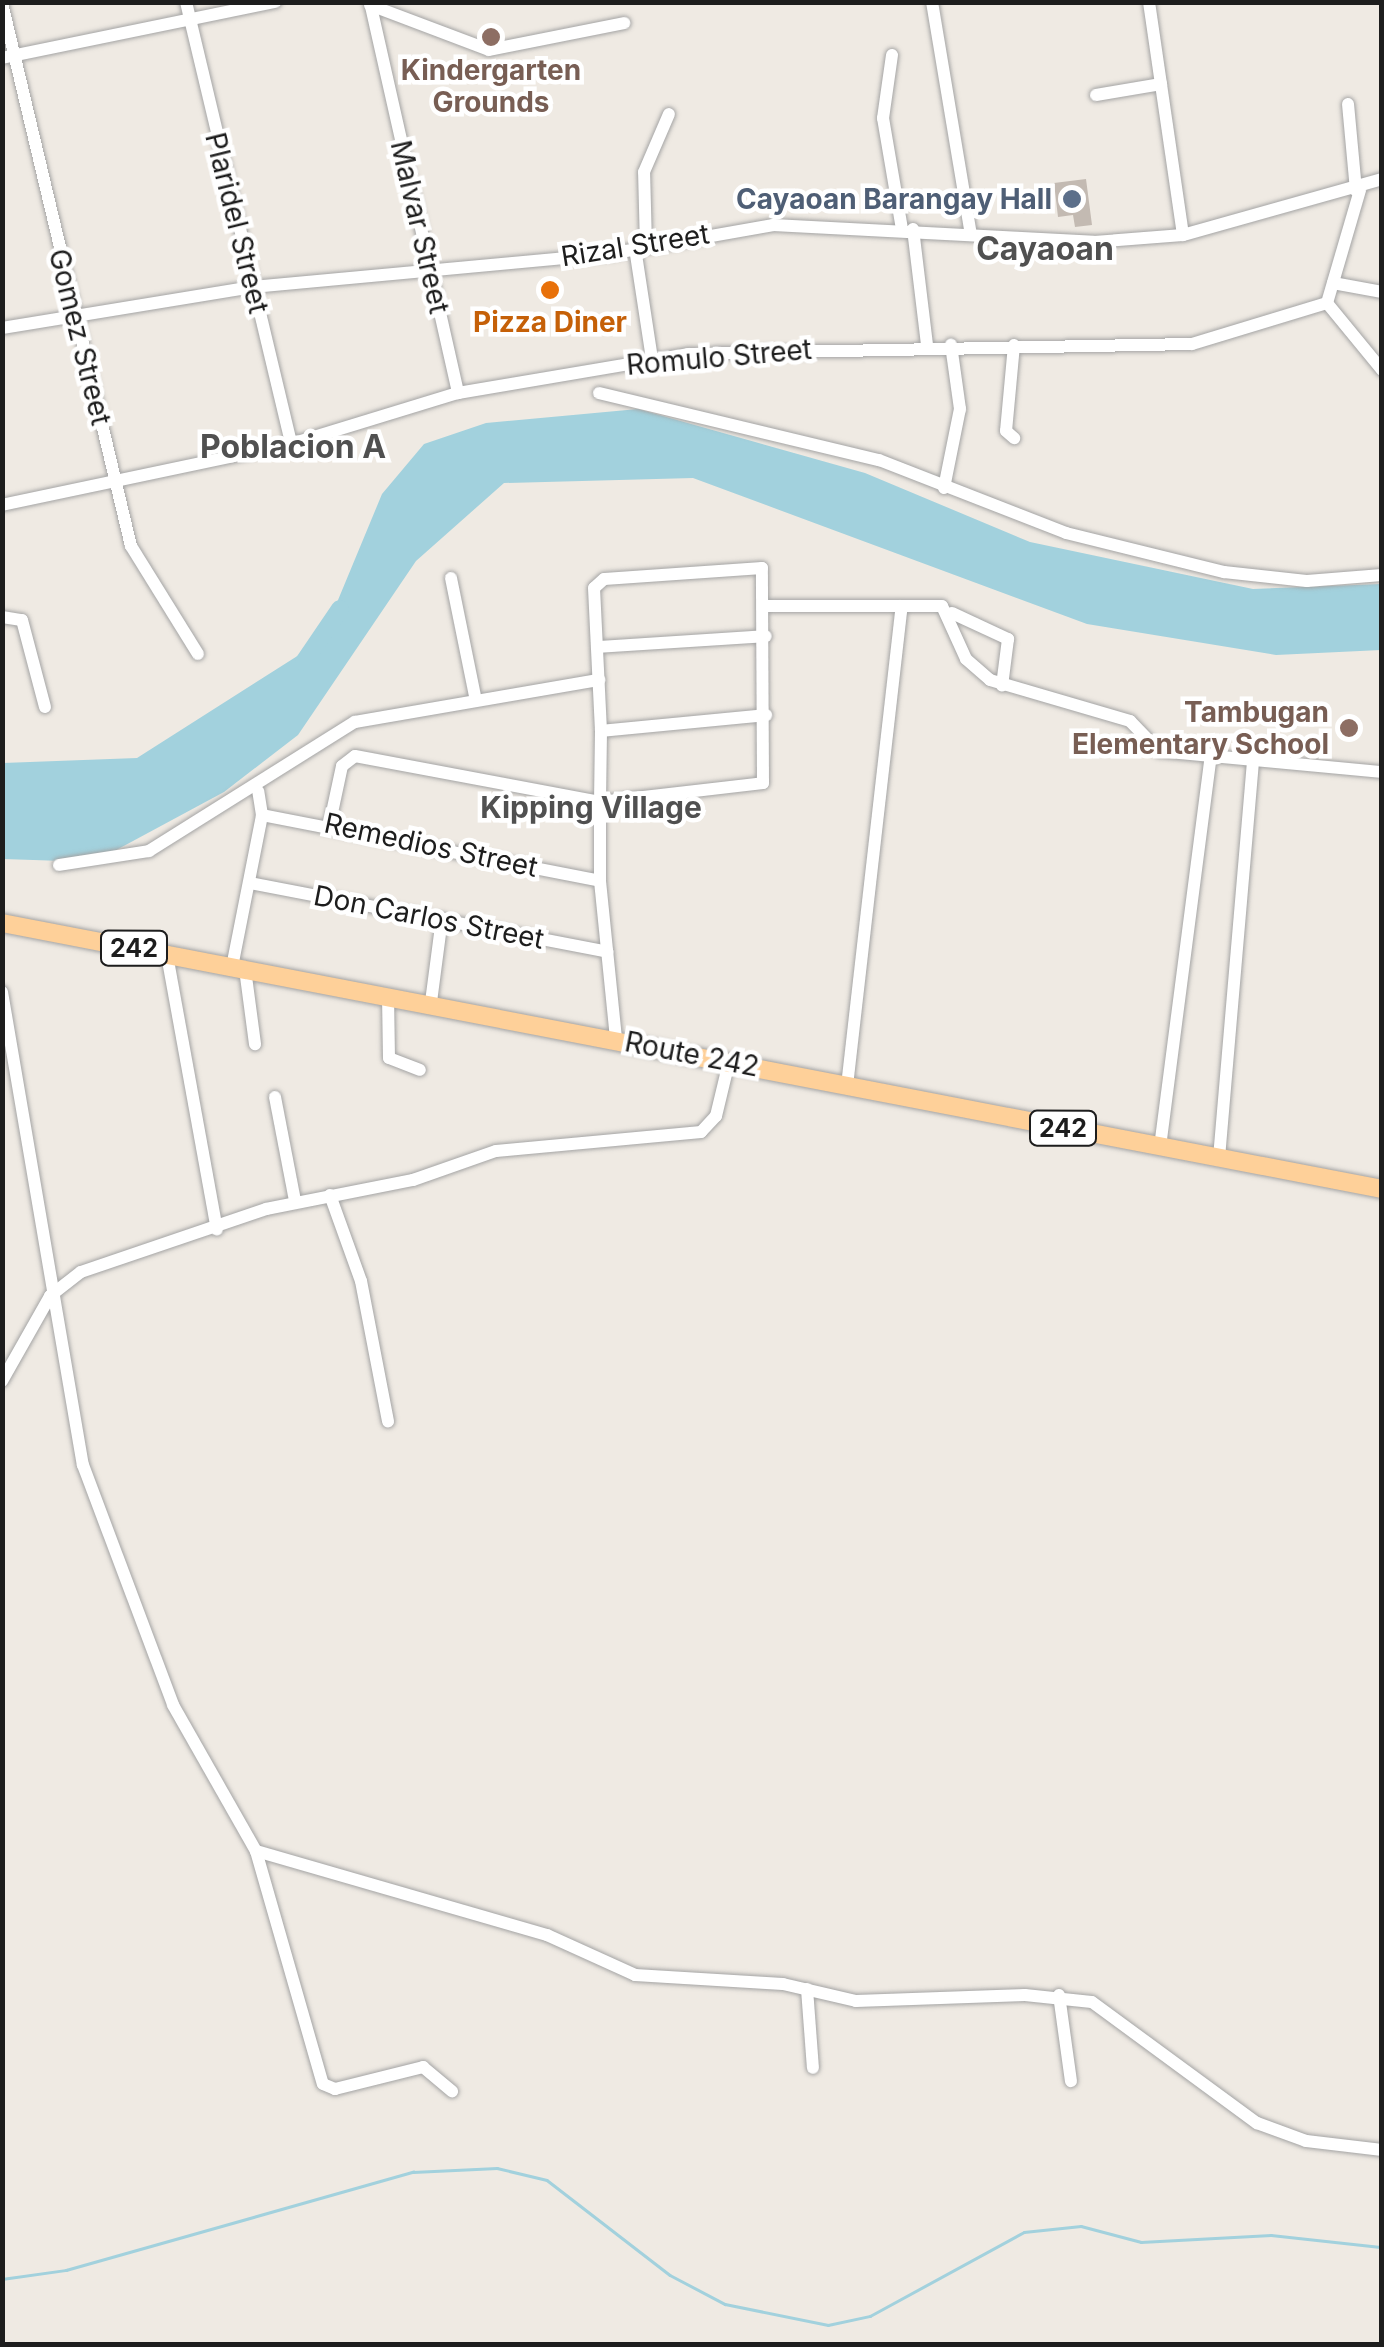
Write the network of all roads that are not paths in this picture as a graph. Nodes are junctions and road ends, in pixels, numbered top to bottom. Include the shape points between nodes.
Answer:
1 (186, 2) edge
2 (274, 2) edge
3 (932, 2) edge
4 (1149, 2) edge
5 (2, 3) edge
6 (370, 4) edge
7 (189, 18) junction
8 (624, 22) dead end
9 (9, 56) edge
10 (892, 56) dead end
11 (1160, 84) junction
12 (1096, 95) dead end
13 (1348, 104) dead end
14 (668, 114) dead end
15 (1382, 179) edge
16 (1358, 191) junction
17 (908, 229) junction
18 (971, 235) junction
19 (1183, 235) junction
20 (640, 247) junction
21 (430, 272) junction
22 (1334, 284) junction
23 (253, 287) junction
24 (1382, 292) edge
25 (1327, 303) junction
26 (74, 316) junction
27 (2, 328) edge
28 (927, 344) junction
29 (952, 345) junction
30 (1014, 345) junction
31 (652, 360) junction
32 (1382, 370) edge
33 (599, 393) dead end
34 (458, 394) junction
35 (1014, 438) dead end
36 (291, 444) junction
37 (116, 483) junction
38 (944, 488) junction
39 (2, 505) edge
40 (1382, 575) edge
41 (451, 578) dead end
42 (767, 606) junction
43 (902, 606) junction
44 (952, 614) junction
45 (2, 616) edge
46 (766, 636) junction
47 (598, 646) junction
48 (198, 654) dead end
49 (600, 680) junction
50 (1002, 686) junction
51 (474, 696) junction
52 (46, 708) dead end
53 (766, 715) junction
54 (601, 731) junction
55 (1211, 754) junction
56 (1253, 760) junction
57 (1382, 772) edge
58 (258, 790) junction
59 (600, 802) junction
60 (262, 816) junction
61 (330, 822) junction
62 (59, 865) dead end
63 (600, 881) junction
64 (250, 883) junction
65 (442, 919) junction
66 (2, 923) edge
67 (607, 952) junction
68 (167, 955) junction
69 (238, 968) junction
70 (2, 992) edge
71 (388, 994) junction
72 (432, 1002) junction
73 (616, 1039) junction
74 (255, 1044) dead end
75 (729, 1062) junction
76 (420, 1070) dead end
77 (847, 1086) junction
78 (275, 1096) dead end
79 (1160, 1148) junction
80 (1219, 1158) junction
81 (1382, 1189) edge
82 (330, 1195) junction
83 (295, 1201) junction
84 (217, 1229) junction
85 (50, 1296) junction
86 (2, 1382) edge
87 (388, 1422) dead end
88 (256, 1851) junction
89 (807, 1989) junction
90 (1059, 1996) junction
91 (813, 2068) dead end
92 (1070, 2081) dead end
93 (452, 2091) dead end
94 (1382, 2150) edge

1 - 7 street, Plaridel Street
2 - 7 street
3 - 18 street
4 - 11 street
5 - 9 street, Gomez Street
6 - 8 street via 490,50
6 - 21 street, Malvar Street
7 - 9 street
7 - 23 street, Plaridel Street
9 - 26 street, Gomez Street
10 - 17 street via 883,118
11 - 12 street
11 - 19 street
13 - 16 street
14 - 20 street via 644,172
15 - 16 street, Rizal Street
16 - 19 street, Rizal Street
16 - 22 street
17 - 18 street, Rizal Street
17 - 20 street, Rizal Street via 773,225
17 - 28 street
18 - 19 street, Rizal Street via 1094,242
20 - 21 street, Rizal Street
20 - 31 street
21 - 23 street, Rizal Street
21 - 34 street, Malvar Street
22 - 24 street
22 - 25 street
23 - 26 street, Rizal Street
23 - 36 street, Plaridel Street
25 - 30 street, Romulo Street via 1173,347
25 - 32 street
26 - 27 street, Rizal Street
26 - 37 street, Gomez Street
28 - 29 street, Romulo Street
28 - 31 street, Romulo Street
29 - 30 street, Romulo Street
29 - 38 street via 960,410
30 - 35 street via 1006,430
31 - 34 street, Romulo Street
33 - 38 street via 879,460
34 - 36 street, Romulo Street
36 - 37 street, Romulo Street
37 - 39 street, Romulo Street
37 - 48 street, Gomez Street via 138,562
38 - 40 street via 1066,533 1224,572 1307,581
41 - 51 street
42 - 43 street
42 - 46 street
42 - 47 street via 757,566 598,581
43 - 44 street
43 - 77 street
44 - 50 street via 966,660
44 - 50 street via 1008,639
45 - 52 street via 22,620
46 - 47 street
46 - 53 street
47 - 49 street
49 - 51 street
49 - 54 street
50 - 55 street via 1130,721 1159,751
51 - 58 street via 356,722
53 - 54 street
53 - 59 street via 767,777 754,787
54 - 59 street
55 - 56 street
55 - 79 street
56 - 57 street
56 - 80 street
58 - 60 street
58 - 62 street via 149,851
59 - 61 street via 355,756 342,766
59 - 63 street
60 - 61 street, Remedios Street
60 - 64 street
61 - 63 street, Remedios Street
63 - 67 street
64 - 65 street, Don Carlos Street
64 - 69 street
65 - 67 street, Don Carlos Street
65 - 72 street
66 - 68 main road, Route 242 / 242
67 - 73 street
68 - 69 main road, Route 242 / 242
68 - 84 street
69 - 71 main road, Route 242 / 242
69 - 74 street
70 - 85 street
71 - 72 main road, Route 242 / 242
71 - 76 street via 390,1058
72 - 73 main road, Route 242 / 242
73 - 75 main road, Route 242 / 242
75 - 77 main road, Route 242 / 242
75 - 82 street via 716,1116 702,1132 496,1151
77 - 79 main road, Route 242 / 242
78 - 83 street
79 - 80 main road, Route 242 / 242
80 - 81 main road, Route 242 / 242
82 - 83 street
82 - 87 street via 362,1280
83 - 84 street
84 - 85 street via 81,1272
85 - 86 street
85 - 88 street via 83,1465 130,1595 178,1716
88 - 89 street via 546,1935 630,1974
88 - 93 street via 323,2084 335,2090 423,2067
89 - 90 street via 856,2001
89 - 91 street
90 - 92 street
90 - 94 street via 1106,2010 1257,2123 1306,2141

